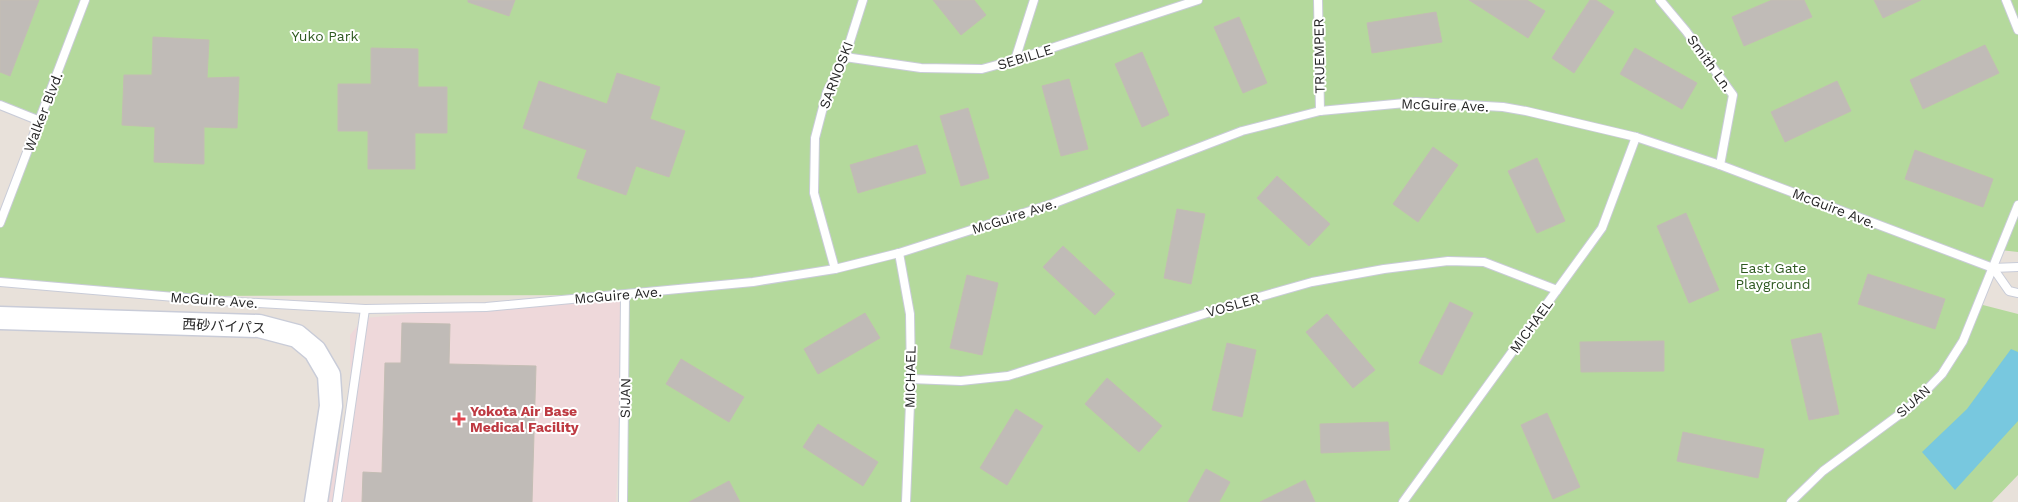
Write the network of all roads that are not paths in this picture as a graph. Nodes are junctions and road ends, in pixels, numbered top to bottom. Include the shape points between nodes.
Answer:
1 (85, 0) edge
2 (863, 0) edge
3 (1034, 0) edge
4 (1198, 0) edge
5 (1318, 0) edge
6 (1660, 0) edge
7 (2006, 0) edge
8 (2018, 30) edge
9 (845, 56) junction
10 (1015, 60) junction
11 (0, 105) edge
12 (1320, 111) junction
13 (40, 121) junction
14 (1636, 137) junction
15 (1720, 165) junction
16 (2018, 205) edge
17 (0, 223) edge
18 (900, 253) junction
19 (2018, 266) edge
20 (1993, 268) junction
21 (835, 269) junction
22 (0, 282) edge
23 (1557, 290) junction
24 (2018, 294) edge
25 (625, 295) junction
26 (365, 309) junction
27 (0, 318) edge
28 (911, 379) junction
29 (316, 502) edge
30 (337, 502) edge
31 (623, 502) edge
32 (906, 502) edge
33 (1403, 502) edge
34 (1791, 502) edge

1 - 13 lane, Walker Blvd.
2 - 9 lane, SARNOSKI
3 - 10 lane
4 - 10 lane, SEBILLE
5 - 12 lane, TRUEMPER
6 - 15 lane, Smith Ln. via 1733,95
7 - 8 lane
9 - 10 lane, SEBILLE via 921,68 982,69
9 - 21 lane, SARNOSKI via 827,92 815,138 814,193
11 - 13 lane
12 - 14 lane, McGuire Ave. via 1416,102 1464,104 1526,111
12 - 18 lane, McGuire Ave. via 1242,131 1052,204
13 - 17 lane, Walker Blvd.
14 - 15 lane, McGuire Ave.
14 - 23 lane, MICHAEL via 1602,228
15 - 20 lane, McGuire Ave.
16 - 20 lane, SIJAN
18 - 21 lane, McGuire Ave.
18 - 28 lane, MICHAEL via 910,314
19 - 20 lane, McGuire Ave.
20 - 24 lane via 2009,290
20 - 34 lane, SIJAN via 1963,341 1942,374 1911,406 1823,471
21 - 25 lane, McGuire Ave. via 753,282
22 - 26 lane, McGuire Ave. via 221,301
23 - 28 lane, VOSLER via 1484,262 1448,261 1384,269 1312,282 1252,299 1008,376 961,381
23 - 33 lane, MICHAEL
25 - 26 lane, McGuire Ave. via 486,307
25 - 31 lane, SIJAN
26 - 30 lane
27 - 29 street, 西砂バイパス via 259,326 297,336 315,351 328,375 331,406
28 - 32 lane, MICHAEL

